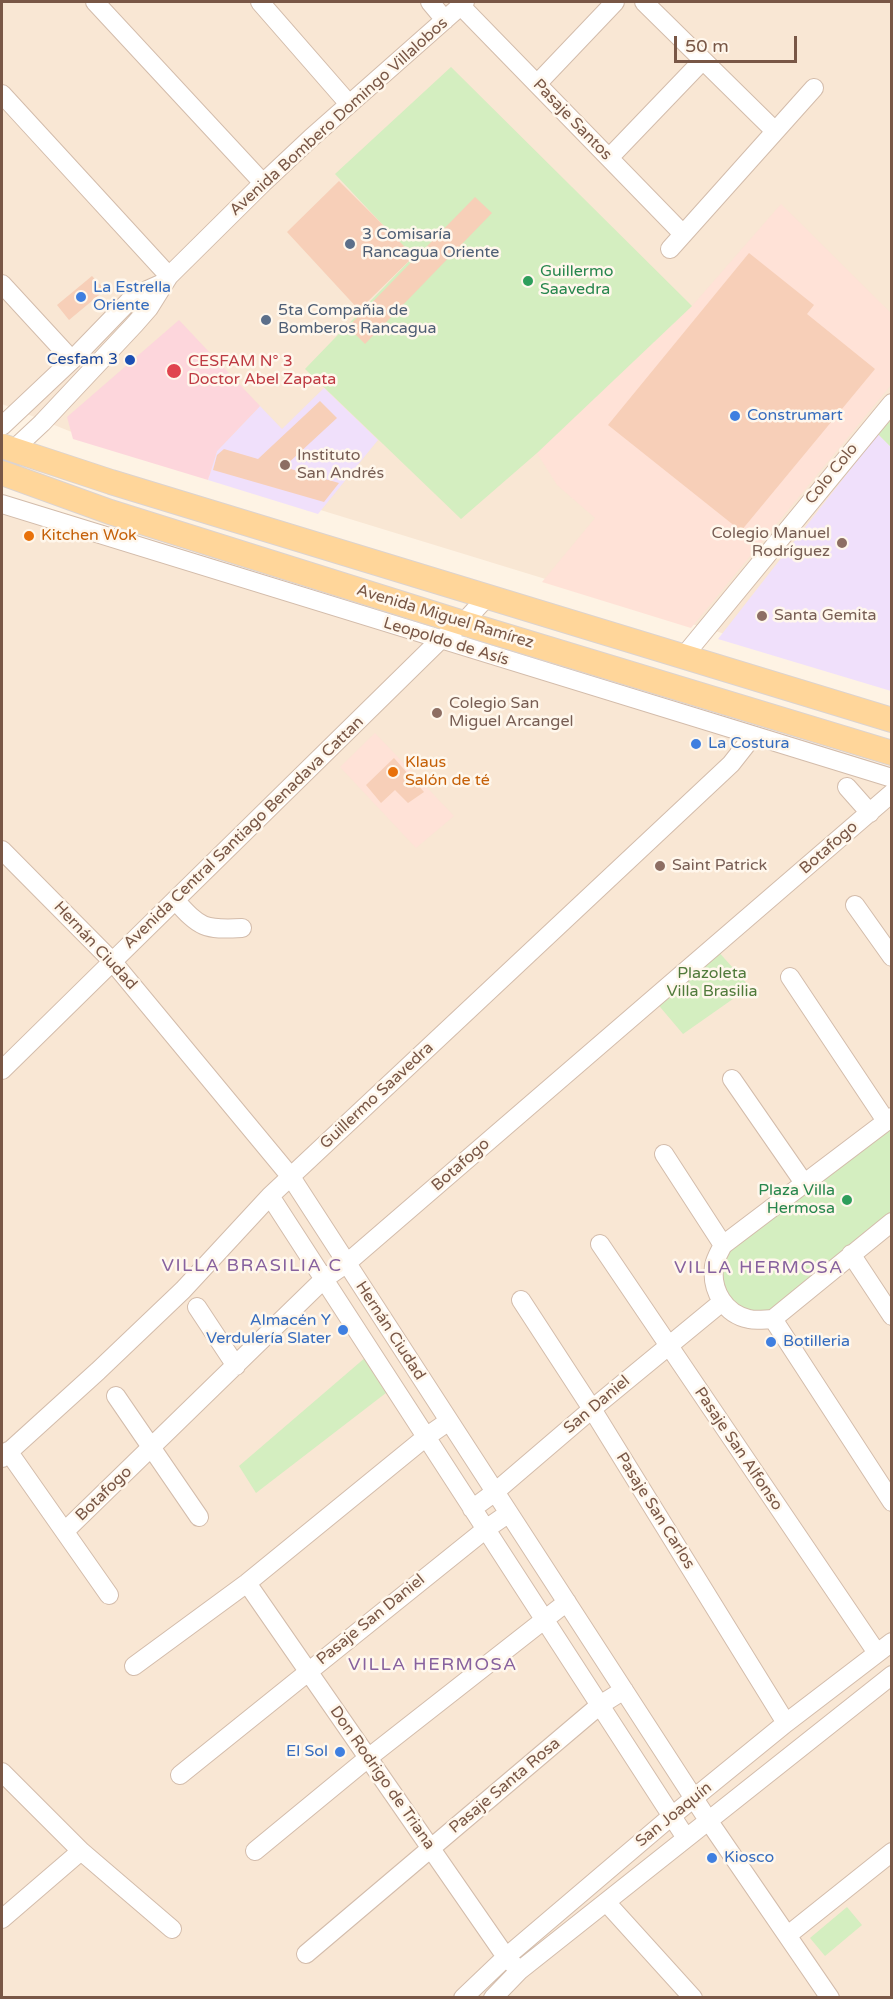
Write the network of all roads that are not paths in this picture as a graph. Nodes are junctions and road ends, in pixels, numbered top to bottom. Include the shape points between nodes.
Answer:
1 (95, 2) edge
2 (260, 2) edge
3 (430, 2) edge
4 (615, 2) edge
5 (644, 2) edge
6 (463, 4) edge
7 (445, 20) junction
8 (703, 60) junction
9 (537, 84) junction
10 (814, 88) dead end
11 (2, 94) edge
12 (349, 104) junction
13 (775, 131) junction
14 (609, 158) junction
15 (263, 183) junction
16 (683, 234) junction
17 (670, 249) dead end
18 (166, 279) junction
19 (2, 284) edge
20 (72, 360) junction
21 (891, 403) edge
22 (2, 426) edge
23 (5, 454) edge
24 (2, 473) edge
25 (2, 504) edge
26 (487, 597) junction
27 (463, 622) junction
28 (439, 640) junction
29 (570, 656) junction
30 (683, 657) junction
31 (891, 720) edge
32 (753, 736) junction
33 (891, 753) edge
34 (891, 778) edge
35 (847, 787) dead end
36 (891, 793) edge
37 (870, 813) junction
38 (2, 850) edge
39 (175, 900) junction
40 (855, 905) dead end
41 (242, 928) dead end
42 (891, 957) edge
43 (112, 961) junction
44 (790, 976) dead end
45 (2, 1070) edge
46 (732, 1079) dead end
47 (889, 1119) edge
48 (664, 1154) dead end
49 (291, 1177) junction
50 (804, 1183) junction
51 (270, 1196) junction
52 (891, 1222) edge
53 (600, 1244) dead end
54 (723, 1245) junction
55 (851, 1254) junction
56 (347, 1263) junction
57 (324, 1279) junction
58 (521, 1300) dead end
59 (722, 1302) junction
60 (197, 1307) dead end
61 (891, 1316) edge
62 (773, 1318) junction
63 (668, 1346) junction
64 (236, 1366) junction
65 (116, 1396) dead end
66 (592, 1409) junction
67 (449, 1421) junction
68 (426, 1437) junction
69 (152, 1448) junction
70 (5, 1455) edge
71 (495, 1492) junction
72 (891, 1502) edge
73 (472, 1509) junction
74 (509, 1513) junction
75 (199, 1517) dead end
76 (486, 1529) junction
77 (65, 1531) junction
78 (247, 1583) junction
79 (109, 1595) dead end
80 (567, 1602) junction
81 (544, 1619) junction
82 (884, 1648) edge
83 (134, 1666) dead end
84 (308, 1671) junction
85 (891, 1675) edge
86 (624, 1690) junction
87 (600, 1705) junction
88 (786, 1723) junction
89 (368, 1758) junction
90 (2, 1772) edge
91 (180, 1774) dead end
92 (694, 1798) junction
93 (671, 1816) junction
94 (708, 1821) junction
95 (686, 1838) junction
96 (431, 1848) junction
97 (81, 1851) junction
98 (255, 1851) dead end
99 (891, 1852) edge
100 (606, 1902) junction
101 (2, 1919) edge
102 (172, 1929) dead end
103 (788, 1935) junction
104 (306, 1954) dead end
105 (506, 1957) junction
106 (519, 1971) junction
107 (474, 1994) edge
108 (493, 1998) edge
109 (693, 1998) edge
110 (830, 1998) edge

1 - 15 street
2 - 12 street
3 - 7 street
4 - 9 street
5 - 8 street
6 - 7 street, Avenida Bombero Domingo Villalobos
6 - 9 street, Pasaje Santos
7 - 12 street, Avenida Bombero Domingo Villalobos
8 - 13 street
8 - 14 street
9 - 14 street, Pasaje Santos
10 - 13 street
11 - 18 street
12 - 15 street, Avenida Bombero Domingo Villalobos
13 - 16 street
14 - 16 street, Pasaje Santos
15 - 18 street, Avenida Bombero Domingo Villalobos
16 - 17 street
18 - 20 street, Avenida Bombero Domingo Villalobos via 134,296
18 - 23 street, Avenida Bombero Domingo Villalobos via 135,324 42,423
19 - 20 street
20 - 22 street, Avenida Bombero Domingo Villalobos
21 - 30 street, Colo Colo
23 - 26 main road, Avenida Miguel Ramírez
24 - 27 main road, Avenida Miguel Ramírez via 110,512
25 - 28 street, Leopoldo de Asís
26 - 27 street, Avenida Central Santiago Benadava Cattan
26 - 30 main road, Avenida Miguel Ramírez
27 - 28 street, Avenida Central Santiago Benadava Cattan
27 - 29 main road, Avenida Miguel Ramírez
28 - 32 street, Leopoldo de Asís
28 - 39 street, Avenida Central Santiago Benadava Cattan
29 - 30 main road via 587,650 607,650
29 - 33 main road, Avenida Miguel Ramírez
30 - 31 main road, Avenida Miguel Ramírez
32 - 34 street, Leopoldo de Asís
32 - 49 street, Guillermo Saavedra via 731,764
35 - 37 street, Botafogo
36 - 37 street, Botafogo
37 - 56 street, Botafogo
38 - 43 street, Hernán Ciudad
39 - 41 street via 204,927
39 - 43 street, Avenida Central Santiago Benadava Cattan
40 - 42 street
43 - 45 street, Avenida Central Santiago Benadava Cattan
43 - 49 street, Hernán Ciudad
44 - 47 street
46 - 50 street
47 - 50 street
48 - 54 street
49 - 51 street, Guillermo Saavedra
49 - 56 street, Hernán Ciudad
50 - 54 street
51 - 57 street, Hernán Ciudad
51 - 70 street, Guillermo Saavedra via 175,1297
52 - 55 street
53 - 63 street, Pasaje San Alfonso
54 - 59 street via 714,1265 714,1285
55 - 61 street
55 - 62 street
56 - 57 street, Botafogo
56 - 67 street, Hernán Ciudad
57 - 64 street, Botafogo
57 - 68 street, Hernán Ciudad
58 - 66 street, Pasaje San Carlos
59 - 62 street via 733,1313 751,1320
59 - 63 street, San Daniel
60 - 64 street
62 - 72 street
63 - 66 street, San Daniel
63 - 82 street, Pasaje San Alfonso
64 - 69 street, Botafogo
65 - 69 street
66 - 71 street, San Daniel
66 - 88 street, Pasaje San Carlos
67 - 68 street
67 - 71 street, Hernán Ciudad
68 - 73 street, Hernán Ciudad
68 - 78 street
69 - 75 street
69 - 77 street, Botafogo
70 - 77 street
71 - 73 street, San Daniel
71 - 74 street, Hernán Ciudad
73 - 76 street, Hernán Ciudad
74 - 76 street, Pasaje San Daniel
74 - 80 street, Hernán Ciudad
76 - 81 street, Hernán Ciudad
76 - 84 street, Pasaje San Daniel
77 - 79 street
78 - 83 street
78 - 84 street, Don Rodrigo de Triana
80 - 81 street
80 - 86 street, Hernán Ciudad
81 - 87 street, Hernán Ciudad
81 - 89 street
82 - 88 street, San Joaquín
84 - 89 street, Don Rodrigo de Triana
84 - 91 street, Pasaje San Daniel
85 - 94 street, San Joaquín
86 - 87 street, Pasaje Santa Rosa
86 - 92 street, Hernán Ciudad
87 - 93 street, Hernán Ciudad
87 - 96 street, Pasaje Santa Rosa
88 - 92 street, San Joaquín
89 - 96 street, Don Rodrigo de Triana
89 - 98 street
90 - 97 street
92 - 93 street, San Joaquín
92 - 94 street, Hernán Ciudad
93 - 95 street, Hernán Ciudad
93 - 105 street, San Joaquín
94 - 95 street, San Joaquín
94 - 103 street, Hernán Ciudad
95 - 100 street, San Joaquín
96 - 104 street, Pasaje Santa Rosa
96 - 105 street, Don Rodrigo de Triana
97 - 101 street
97 - 102 street
99 - 103 street
100 - 106 street, San Joaquín
100 - 109 street
103 - 110 street, Hernán Ciudad
105 - 106 street, Don Rodrigo de Triana
105 - 107 street, San Joaquín
106 - 108 street, San Joaquín

